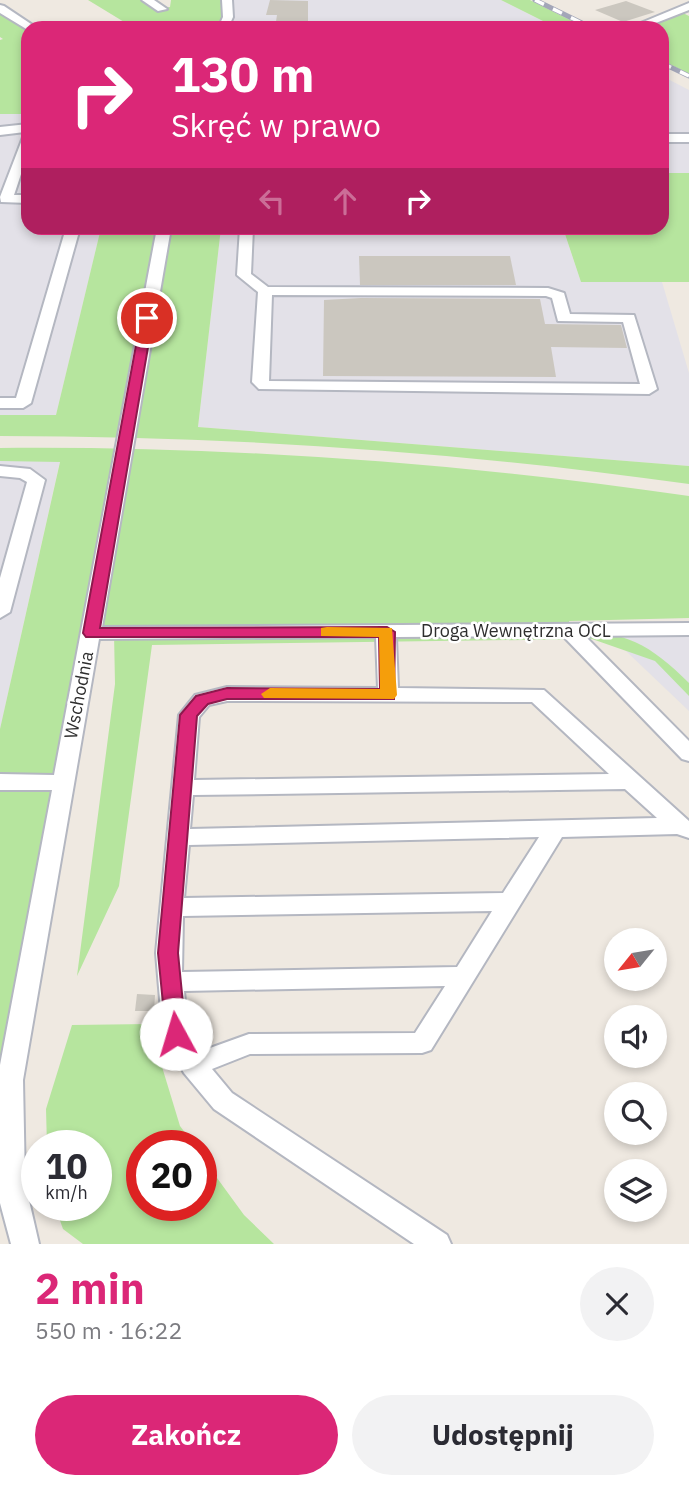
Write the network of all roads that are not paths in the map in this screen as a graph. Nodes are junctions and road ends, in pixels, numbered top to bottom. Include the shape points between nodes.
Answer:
1 (147, 0) edge
2 (227, 0) edge
3 (689, 6) edge
4 (0, 8) edge
5 (162, 9) dead end
6 (21, 21) edge
7 (226, 21) edge
8 (646, 21) edge
9 (21, 122) edge
10 (0, 123) edge
11 (21, 129) edge
12 (0, 131) edge
13 (669, 138) edge
14 (689, 138) edge
15 (21, 154) edge
16 (21, 199) edge
17 (71, 235) edge
18 (163, 235) edge
19 (246, 235) edge
20 (265, 291) junction
21 (0, 403) edge
22 (0, 471) edge
23 (0, 612) edge
24 (689, 629) edge
25 (569, 631) junction
26 (387, 632) junction
27 (92, 633) junction
28 (388, 695) junction
29 (689, 754) edge
30 (630, 781) junction
31 (0, 782) edge
32 (61, 783) junction
33 (182, 788) junction
34 (556, 828) junction
35 (684, 828) edge
36 (178, 837) junction
37 (510, 902) junction
38 (172, 907) junction
39 (464, 976) junction
40 (171, 982) junction
41 (193, 1065) junction
42 (5, 1090) edge
43 (9, 1138) junction
44 (0, 1170) edge
45 (25, 1244) edge
46 (437, 1244) edge

1 - 5 street
2 - 7 street
3 - 8 street via 672,6
4 - 6 street
9 - 10 street
11 - 12 street
13 - 14 street
15 - 16 street via 5,199
17 - 21 street via 23,403
18 - 27 street, Wschodnia
19 - 20 street via 243,271
20 - 20 lane via 260,382 265,386 649,389 629,318 563,318 555,293
22 - 23 street via 24,473 36,480
24 - 25 street, Droga Wewnętrzna OCL
25 - 26 street, Droga Wewnętrzna OCL
25 - 29 street
26 - 27 street, Droga Wewnętrzna OCL
26 - 28 street
27 - 32 street, Wschodnia
28 - 30 street via 537,695
28 - 33 street via 227,694 202,700 189,715
30 - 33 street
30 - 35 street
31 - 32 street
32 - 42 street, Wschodnia
33 - 36 street
34 - 35 street
34 - 36 street
34 - 37 street
36 - 38 street
37 - 38 street
37 - 39 street
38 - 40 street
39 - 40 street
39 - 41 street via 422,1043 248,1044
40 - 41 street via 176,1034
41 - 46 street via 223,1101
42 - 43 street, Wschodnia
43 - 44 street
43 - 45 street, Wschodnia via 13,1197

